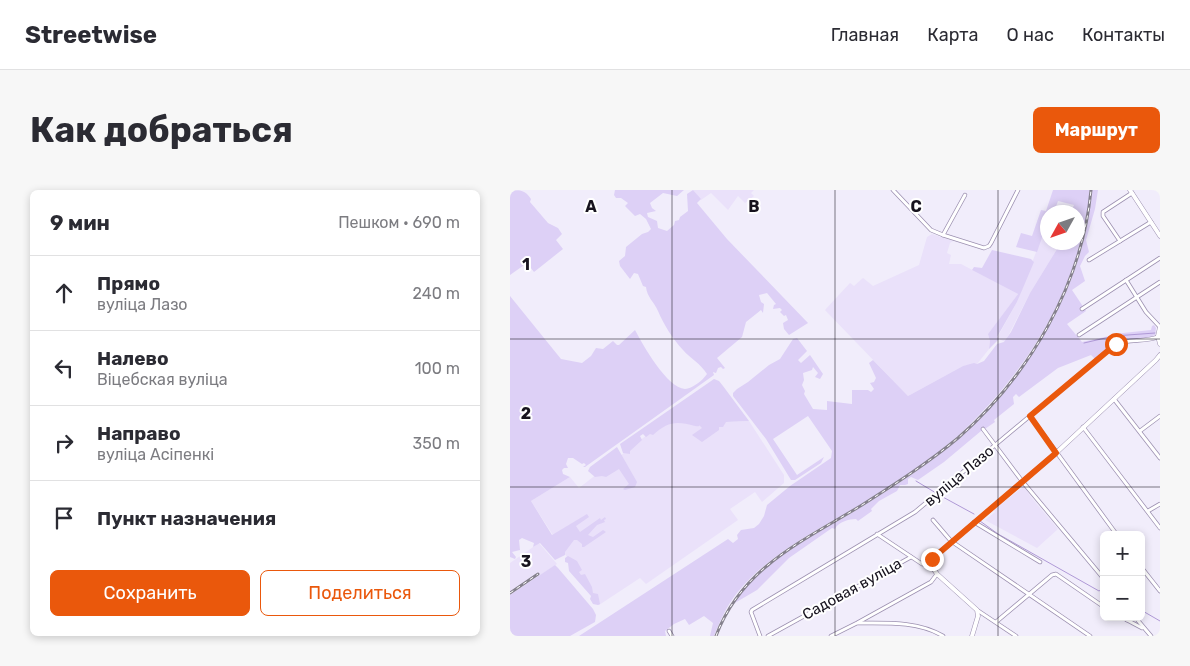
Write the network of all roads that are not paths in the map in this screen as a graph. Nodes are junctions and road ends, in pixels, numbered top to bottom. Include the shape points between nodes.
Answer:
1 (893, 190) edge
2 (1018, 190) edge
3 (1131, 191) edge
4 (965, 194) dead end
5 (1151, 222) junction
6 (943, 235) junction
7 (1160, 236) edge
8 (1120, 241) junction
9 (1160, 258) edge
10 (1089, 260) dead end
11 (1126, 280) junction
12 (1160, 282) edge
13 (1138, 297) junction
14 (1082, 309) dead end
15 (1160, 327) edge
16 (1079, 335) dead end
17 (1158, 337) junction
18 (1160, 344) edge
19 (1160, 354) edge
20 (1114, 399) junction
21 (1030, 416) junction
22 (1160, 416) edge
23 (1083, 427) junction
24 (983, 429) dead end
25 (1140, 431) junction
26 (996, 445) junction
27 (1056, 453) junction
28 (1160, 458) edge
29 (1022, 481) junction
30 (1160, 504) edge
31 (1148, 511) junction
32 (933, 520) dead end
33 (974, 522) junction
34 (1160, 528) edge
35 (1114, 531) edge
36 (877, 534) junction
37 (951, 541) junction
38 (910, 557) junction
39 (1040, 562) dead end
40 (931, 565) junction
41 (1145, 571) edge
42 (937, 574) junction
43 (1101, 576) edge
44 (1160, 592) edge
45 (1030, 595) junction
46 (1100, 604) edge
47 (977, 610) junction
48 (1132, 621) edge
49 (1138, 621) edge
50 (996, 622) junction
51 (857, 623) junction
52 (1144, 628) junction
53 (669, 631) dead end
54 (672, 636) edge
55 (760, 636) edge
56 (768, 636) edge
57 (831, 636) edge
58 (943, 636) edge
59 (972, 636) edge
60 (1016, 636) edge
61 (1090, 636) edge
62 (1151, 636) edge

1 - 6 street via 932,230
2 - 6 street via 989,246 984,248
3 - 5 street
3 - 8 street via 1104,210 1103,216
4 - 6 street
5 - 7 street
5 - 8 street
8 - 10 street
9 - 11 street
11 - 13 street
11 - 14 street
12 - 13 street
13 - 15 street
13 - 16 street
15 - 17 street
17 - 18 street
17 - 21 street, вуліца Лазо via 1116,344
19 - 20 street
20 - 23 street
20 - 25 street
21 - 26 street, вуліца Лазо
21 - 27 street
22 - 25 street
23 - 27 street
23 - 31 street
24 - 26 street
25 - 28 street
26 - 29 street
26 - 36 street, вуліца Лазо via 915,512
27 - 29 street
27 - 35 street
29 - 33 street
29 - 43 street
30 - 31 street
31 - 34 street
32 - 37 street
33 - 37 street
33 - 39 street
36 - 38 street
36 - 55 street, вуліца Лазо via 751,612
37 - 40 street via 932,559
37 - 45 street
38 - 40 street
38 - 56 street, Садовая вуліца
40 - 42 street
41 - 44 street
42 - 47 street
42 - 51 street via 930,582
45 - 46 street via 1049,576 1056,574
45 - 50 street
45 - 61 street
47 - 50 street
47 - 59 street
48 - 52 street
49 - 52 street
50 - 60 street
51 - 57 street
51 - 58 street via 904,624
52 - 62 street
53 - 54 street

